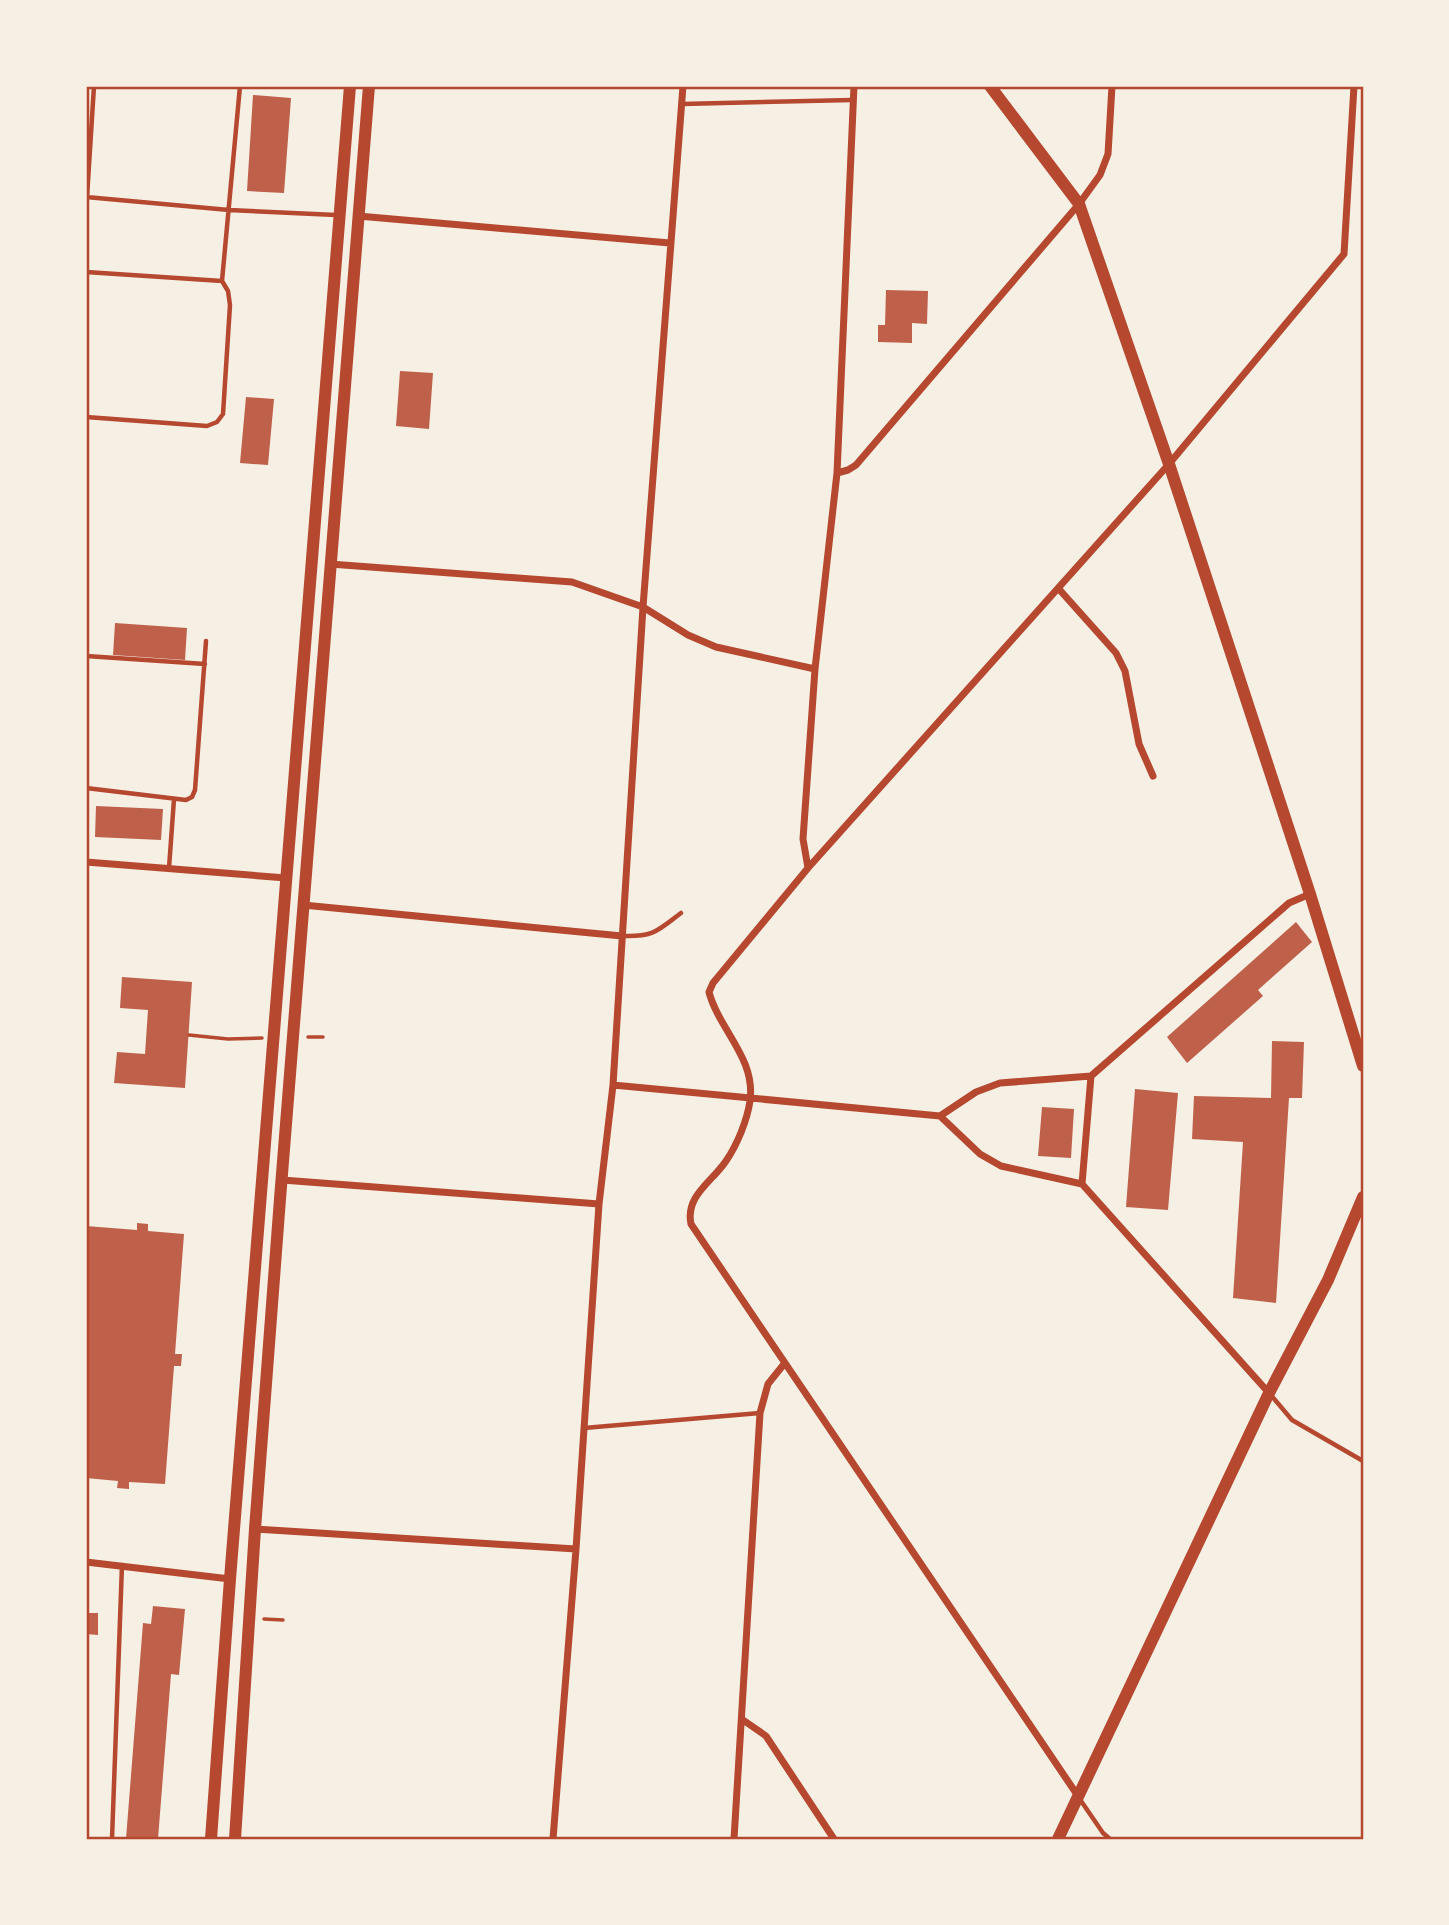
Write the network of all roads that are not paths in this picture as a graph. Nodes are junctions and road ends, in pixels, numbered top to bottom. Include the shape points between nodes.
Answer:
1 (94, 86) edge
2 (240, 86) edge
3 (350, 86) edge
4 (369, 86) edge
5 (682, 86) edge
6 (854, 86) edge
7 (990, 86) edge
8 (1112, 86) edge
9 (1354, 86) edge
10 (852, 100) junction
11 (682, 104) junction
12 (86, 197) edge
13 (1079, 204) junction
14 (229, 210) junction
15 (340, 216) junction
16 (358, 216) junction
17 (670, 243) junction
18 (86, 272) edge
19 (222, 281) junction
20 (86, 417) edge
21 (1169, 464) junction
22 (836, 473) junction
23 (330, 564) junction
24 (1058, 588) junction
25 (643, 607) junction
26 (206, 641) dead end
27 (86, 656) edge
28 (205, 664) junction
29 (815, 669) junction
30 (1153, 776) dead end
31 (86, 788) edge
32 (174, 799) junction
33 (86, 862) edge
34 (808, 868) junction
35 (169, 869) junction
36 (286, 878) junction
37 (1310, 894) junction
38 (303, 905) junction
39 (681, 913) dead end
40 (622, 936) junction
41 (1363, 1066) edge
42 (1091, 1076) junction
43 (613, 1085) junction
44 (750, 1099) junction
45 (940, 1116) junction
46 (282, 1180) junction
47 (1082, 1184) junction
48 (1363, 1197) edge
49 (598, 1204) junction
50 (784, 1364) junction
51 (1269, 1393) junction
52 (760, 1413) junction
53 (584, 1428) junction
54 (1363, 1461) edge
55 (255, 1529) junction
56 (576, 1549) junction
57 (86, 1562) edge
58 (122, 1566) junction
59 (230, 1579) junction
60 (743, 1720) junction
61 (1078, 1796) junction
62 (113, 1839) edge
63 (211, 1839) edge
64 (235, 1839) edge
65 (554, 1839) edge
66 (734, 1839) edge
67 (834, 1839) edge
68 (1058, 1839) edge
69 (1110, 1839) edge

1 - 12 lane
2 - 14 lane
3 - 15 main road
4 - 16 main road
5 - 11 street
6 - 10 street
7 - 13 main road
8 - 13 street via 1108,154 1100,175
9 - 21 street via 1344,254
10 - 11 lane
10 - 22 street
11 - 17 street
12 - 14 lane
13 - 21 main road
13 - 22 street via 856,465
14 - 15 lane
14 - 19 lane
15 - 36 main road
16 - 17 street
16 - 23 main road
17 - 25 street
18 - 19 lane
19 - 20 lane via 230,305 223,414 217,422 207,426
21 - 24 street
21 - 37 main road
22 - 29 street
23 - 25 street via 572,582
23 - 38 main road
24 - 30 street via 1116,653 1125,671 1139,744
24 - 34 street
25 - 29 street via 716,647
25 - 40 street
26 - 28 lane
27 - 28 lane
28 - 32 lane via 195,790 186,800
29 - 34 street via 803,839
31 - 32 lane
32 - 35 lane
33 - 35 street
34 - 44 street via 709,992 747,1066
35 - 36 street
36 - 59 main road
37 - 41 main road
37 - 42 street via 1289,903
38 - 40 street
38 - 46 main road
39 - 40 lane via 645,937
40 - 43 street
42 - 45 street via 1000,1083 976,1092
42 - 47 street
43 - 44 street
43 - 49 street
44 - 45 street
44 - 50 street via 726,1161 692,1201 689,1213 691,1224
45 - 47 street via 980,1154 1001,1166
46 - 49 street
46 - 55 main road
47 - 51 street
48 - 51 main road via 1328,1280
49 - 53 street
50 - 52 street via 768,1384
50 - 61 street
51 - 54 lane via 1292,1420
51 - 61 main road
52 - 53 lane
52 - 60 street
53 - 56 street
55 - 56 street
55 - 64 main road
56 - 65 street
57 - 58 street
58 - 59 street
58 - 62 lane
59 - 63 main road
60 - 66 street
60 - 67 street via 765,1736
61 - 68 main road
61 - 69 lane

